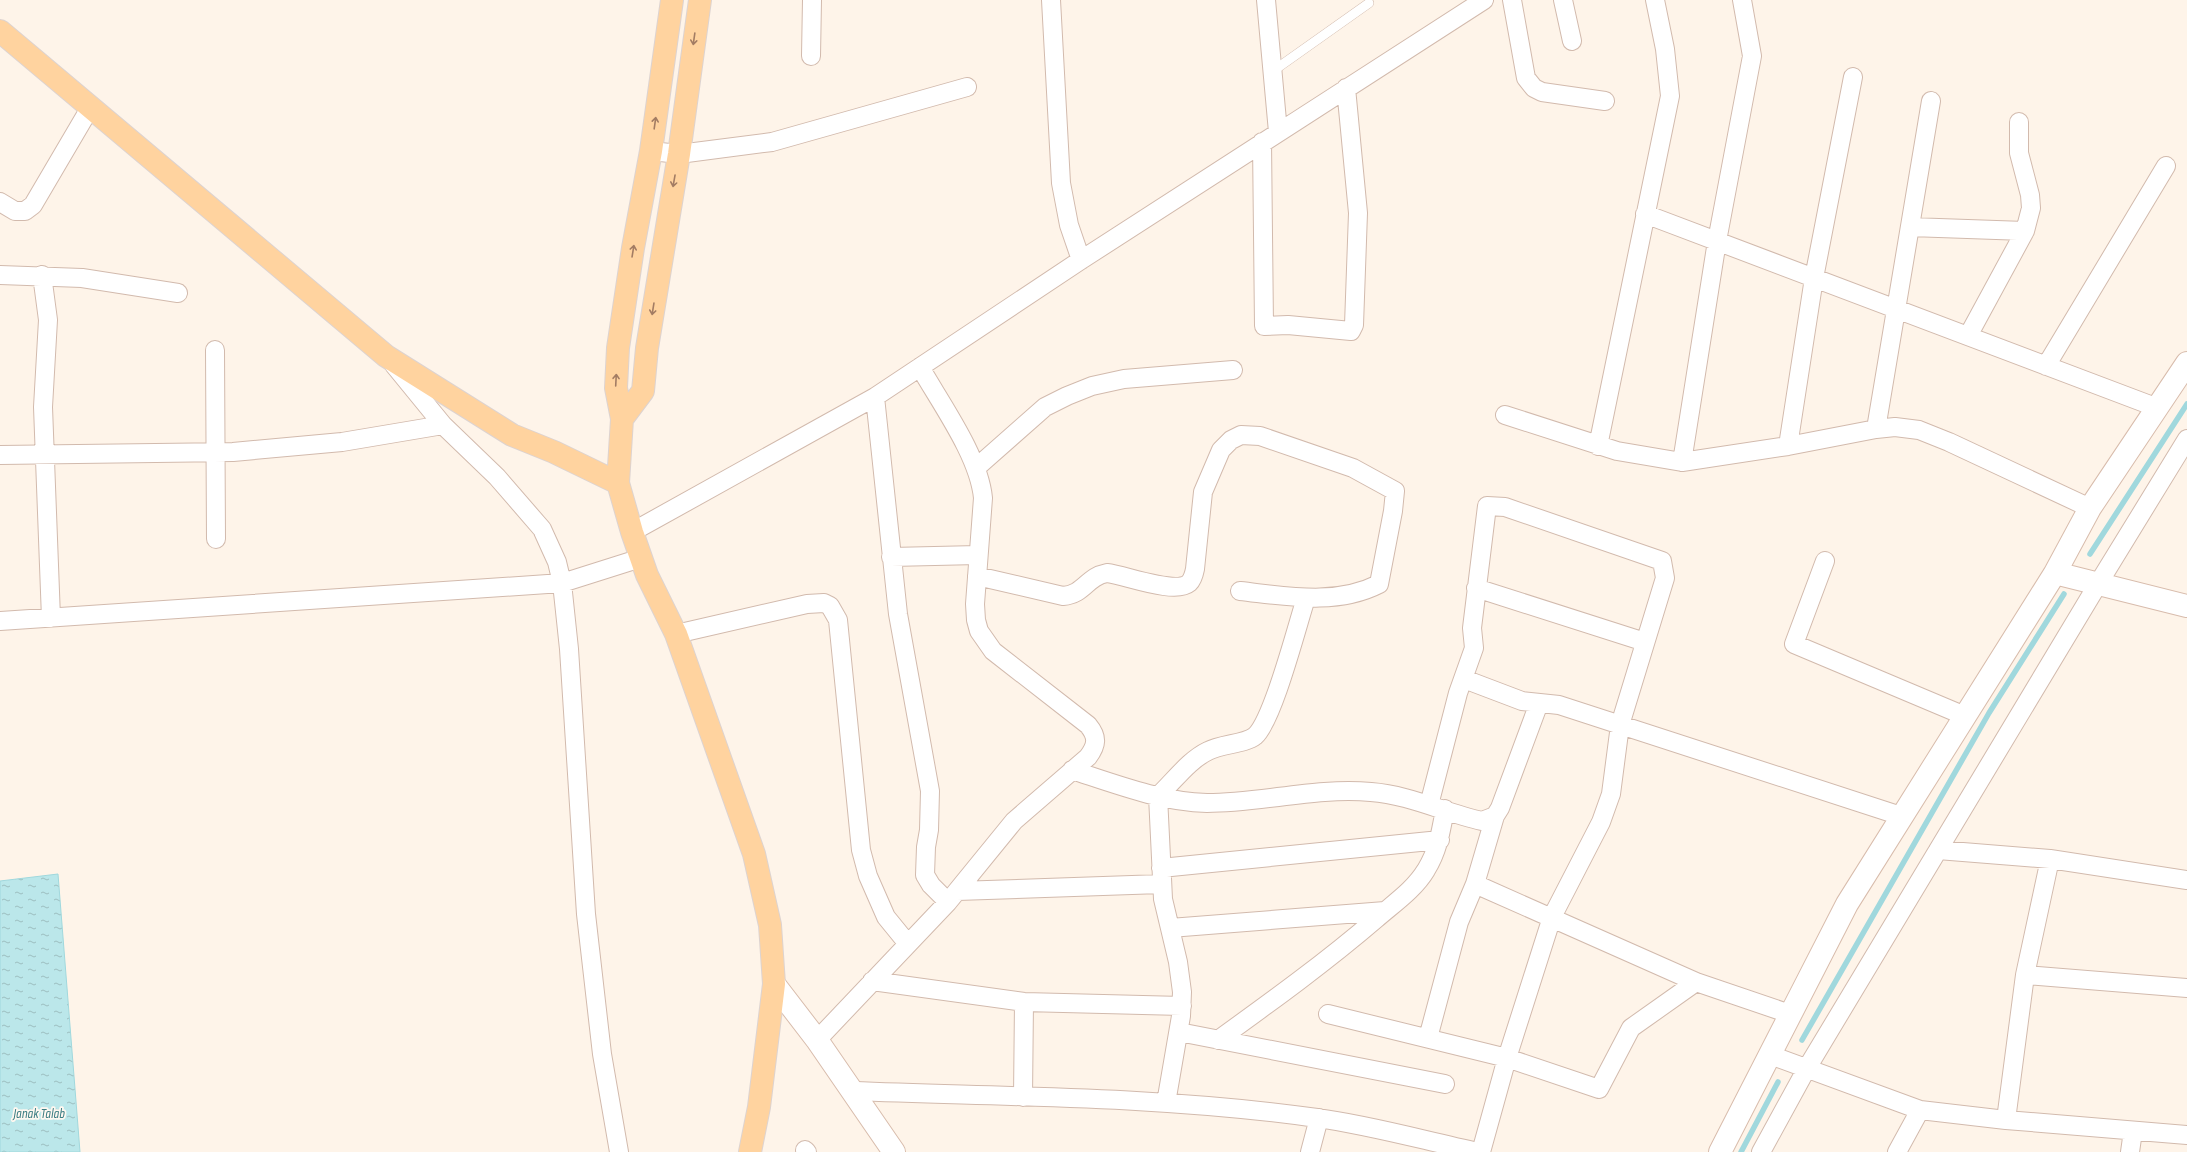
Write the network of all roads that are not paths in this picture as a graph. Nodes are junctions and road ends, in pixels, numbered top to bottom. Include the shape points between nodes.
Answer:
1 (672, 0) edge
2 (700, 0) edge
3 (812, 0) edge
4 (1051, 0) edge
5 (1266, 0) edge
6 (1484, 0) edge
7 (1512, 0) edge
8 (1563, 0) edge
9 (1655, 0) edge
10 (1742, 0) edge
11 (1369, 3) dead end
12 (1463, 5) edge
13 (0, 31) edge
14 (1572, 41) dead end
15 (811, 56) dead end
16 (1273, 71) junction
17 (1854, 77) dead end
18 (967, 87) dead end
19 (1346, 88) junction
20 (1605, 100) dead end
21 (1932, 102) dead end
22 (90, 108) junction
23 (2019, 122) dead end
24 (1278, 132) junction
25 (1262, 142) junction
26 (651, 151) junction
27 (679, 154) junction
28 (2166, 166) dead end
29 (0, 202) edge
30 (1645, 214) junction
31 (1910, 227) junction
32 (2025, 231) junction
33 (1717, 241) junction
34 (1081, 260) junction
35 (0, 275) edge
36 (42, 275) junction
37 (1814, 278) junction
38 (178, 293) dead end
39 (1895, 308) junction
40 (1968, 336) junction
41 (215, 350) dead end
42 (386, 356) junction
43 (2187, 363) edge
44 (2046, 366) junction
45 (920, 367) junction
46 (1233, 370) dead end
47 (875, 397) junction
48 (2158, 408) junction
49 (1505, 416) dead end
50 (622, 419) junction
51 (443, 425) junction
52 (1876, 429) junction
53 (2187, 440) edge
54 (1598, 446) junction
55 (1788, 446) junction
56 (215, 453) junction
57 (44, 454) junction
58 (0, 455) edge
59 (1682, 462) junction
60 (976, 467) junction
61 (618, 484) junction
62 (2090, 508) junction
63 (632, 532) junction
64 (216, 539) dead end
65 (978, 554) junction
66 (891, 557) junction
67 (641, 558) junction
68 (1825, 562) dead end
69 (2056, 573) junction
70 (976, 576) junction
71 (562, 583) junction
72 (2098, 584) junction
73 (1476, 588) junction
74 (1240, 591) dead end
75 (1306, 598) junction
76 (2187, 606) edge
77 (51, 618) junction
78 (0, 621) edge
79 (676, 634) junction
80 (1645, 642) junction
81 (1464, 679) junction
82 (1539, 703) junction
83 (1965, 716) junction
84 (1620, 725) junction
85 (1072, 770) junction
86 (1158, 796) junction
87 (1437, 807) junction
88 (1495, 816) junction
89 (1901, 816) junction
90 (1440, 840) junction
91 (1938, 850) junction
92 (2050, 860) junction
93 (1161, 876) junction
94 (2187, 880) edge
95 (1475, 884) junction
96 (952, 896) junction
97 (1385, 911) junction
98 (1552, 917) junction
99 (1170, 928) junction
100 (908, 944) junction
101 (2025, 975) junction
102 (872, 981) junction
103 (1696, 982) junction
104 (774, 984) junction
105 (2187, 988) edge
106 (1024, 1002) junction
107 (1182, 1006) junction
108 (1328, 1014) dead end
109 (1790, 1014) junction
110 (1179, 1032) junction
111 (1428, 1038) junction
112 (817, 1040) junction
113 (1218, 1040) junction
114 (1770, 1055) junction
115 (1507, 1058) junction
116 (1807, 1068) junction
117 (1445, 1084) dead end
118 (853, 1092) junction
119 (1023, 1097) junction
120 (1166, 1103) junction
121 (1920, 1110) junction
122 (1319, 1118) junction
123 (2006, 1120) junction
124 (2133, 1130) junction
125 (2187, 1135) edge
126 (1420, 1146) edge
127 (619, 1152) edge
128 (750, 1152) edge
129 (894, 1152) edge
130 (1310, 1152) edge
131 (1478, 1152) edge
132 (1482, 1152) edge
133 (1720, 1152) edge
134 (1761, 1152) edge
135 (1897, 1152) edge
136 (2130, 1152) edge

26 -> 1 main road
2 -> 27 main road
3 - 15 street
4 - 34 street via 1061,182 1069,225
5 - 16 street
6 - 12 street
7 - 20 street via 1526,78 1534,88 1542,92
8 - 14 street
9 - 30 street via 1665,49 1670,96
10 - 33 street via 1752,56
11 - 16 lane
12 - 19 street
13 - 22 main road
16 - 24 street
17 - 37 street
18 - 27 street via 772,142
19 - 24 street
19 - 25 street via 1358,213 1354,325 1351,331 1288,325 1264,326
21 - 31 street
22 - 29 street via 33,205 25,211 14,210
22 - 42 main road
23 - 32 street via 2019,153 2031,208
24 - 25 street
25 - 34 street
26 - 27 street
50 -> 26 main road via 616,388 618,348
27 -> 50 main road via 648,341 643,392
28 - 44 street
30 - 33 street
30 - 54 street
31 - 32 street
31 - 39 street
32 - 40 street
33 - 37 street
33 - 59 street
34 - 45 street
35 - 36 street
36 - 38 street via 82,278
36 - 57 street via 48,320
37 - 39 street
37 - 55 street
39 - 40 street
39 - 52 street
40 - 44 street
41 - 56 street
42 - 51 street
42 - 61 main road via 512,435 554,452
43 - 48 main road
44 - 48 street
45 - 47 street
45 - 60 street
46 - 60 street via 1124,379 1092,386 1045,407
47 - 63 street
47 - 66 street
48 - 62 main road
49 - 54 street
50 - 61 main road
51 - 56 street via 342,442
51 - 71 street via 497,477 542,529 557,562
52 - 55 street
52 - 62 street via 1895,427 1919,430
53 - 72 street
54 - 59 street via 1617,452
55 - 59 street
56 - 57 street
56 - 64 street
57 - 58 street
57 - 77 street
60 - 65 street via 982,484 983,498
61 - 63 main road
62 - 69 main road
63 - 67 main road
65 - 66 street
65 - 70 street
66 - 96 street via 898,614 930,791 925,875 931,885
67 - 71 street
67 - 79 main road
68 - 83 street via 1794,644
69 - 72 main road
69 - 83 main road
70 - 75 street via 1063,596 1073,595 1098,574 1107,573 1169,587 1188,584 1195,569 1203,492 1221,450 1241,435 1260,436 1353,468 1395,491 1379,584 1346,596
70 - 85 street via 976,620 984,640 993,652 1095,733 1094,749
71 - 77 street
71 - 127 street via 570,648 586,914 602,1054
72 - 76 main road
72 - 91 street
73 - 80 street
73 - 80 street via 1486,506 1505,507 1662,561 1665,578
73 - 81 street via 1472,628 1474,648
74 - 75 street
75 - 86 street via 1270,710 1261,729 1254,737 1209,750 1194,760
77 - 78 street
79 - 100 street via 807,604 824,603 830,606 838,620 862,850 868,876 886,917
79 - 104 main road via 754,854 770,925
80 - 84 street
81 - 82 street via 1522,701
81 - 87 street via 1458,693
82 - 84 street via 1559,705
82 - 88 street
83 - 89 main road
84 - 89 street
84 - 98 street via 1611,794 1601,822
85 - 86 street
85 - 96 street via 1014,821
86 - 87 street via 1189,802 1226,802 1321,791 1353,791 1402,797
86 - 93 street
87 - 88 street via 1482,821
87 - 90 street
88 - 95 street
89 - 109 main road via 1847,904
90 - 93 street
90 - 97 street via 1425,872 1406,894
91 - 92 street
91 - 116 street
92 - 94 street
92 - 101 street
93 - 96 street
93 - 99 street
95 - 98 street
95 - 111 street via 1459,922
96 - 100 street
97 - 99 street
97 - 113 street via 1316,968
98 - 103 street
98 - 115 street
99 - 107 street via 1178,962
100 - 102 street
101 - 105 street
101 - 123 street
102 - 106 street
102 - 112 street
103 - 109 street
103 - 115 street via 1631,1028 1599,1088
104 - 112 main road
104 - 128 main road via 759,1107
106 - 107 street
106 - 119 street
107 - 110 street
108 - 111 street
109 - 114 main road
110 - 113 street
110 - 120 street
111 - 115 street
112 - 118 main road
113 - 117 street
114 - 116 street
114 - 133 main road
115 - 132 street
116 - 121 street
116 - 134 street
118 - 119 street
118 - 129 main road
119 - 120 street
120 - 122 street
121 - 123 street
121 - 135 street
122 - 126 street
122 - 130 street
123 - 124 street
124 - 125 street
124 - 136 street
126 - 131 street

